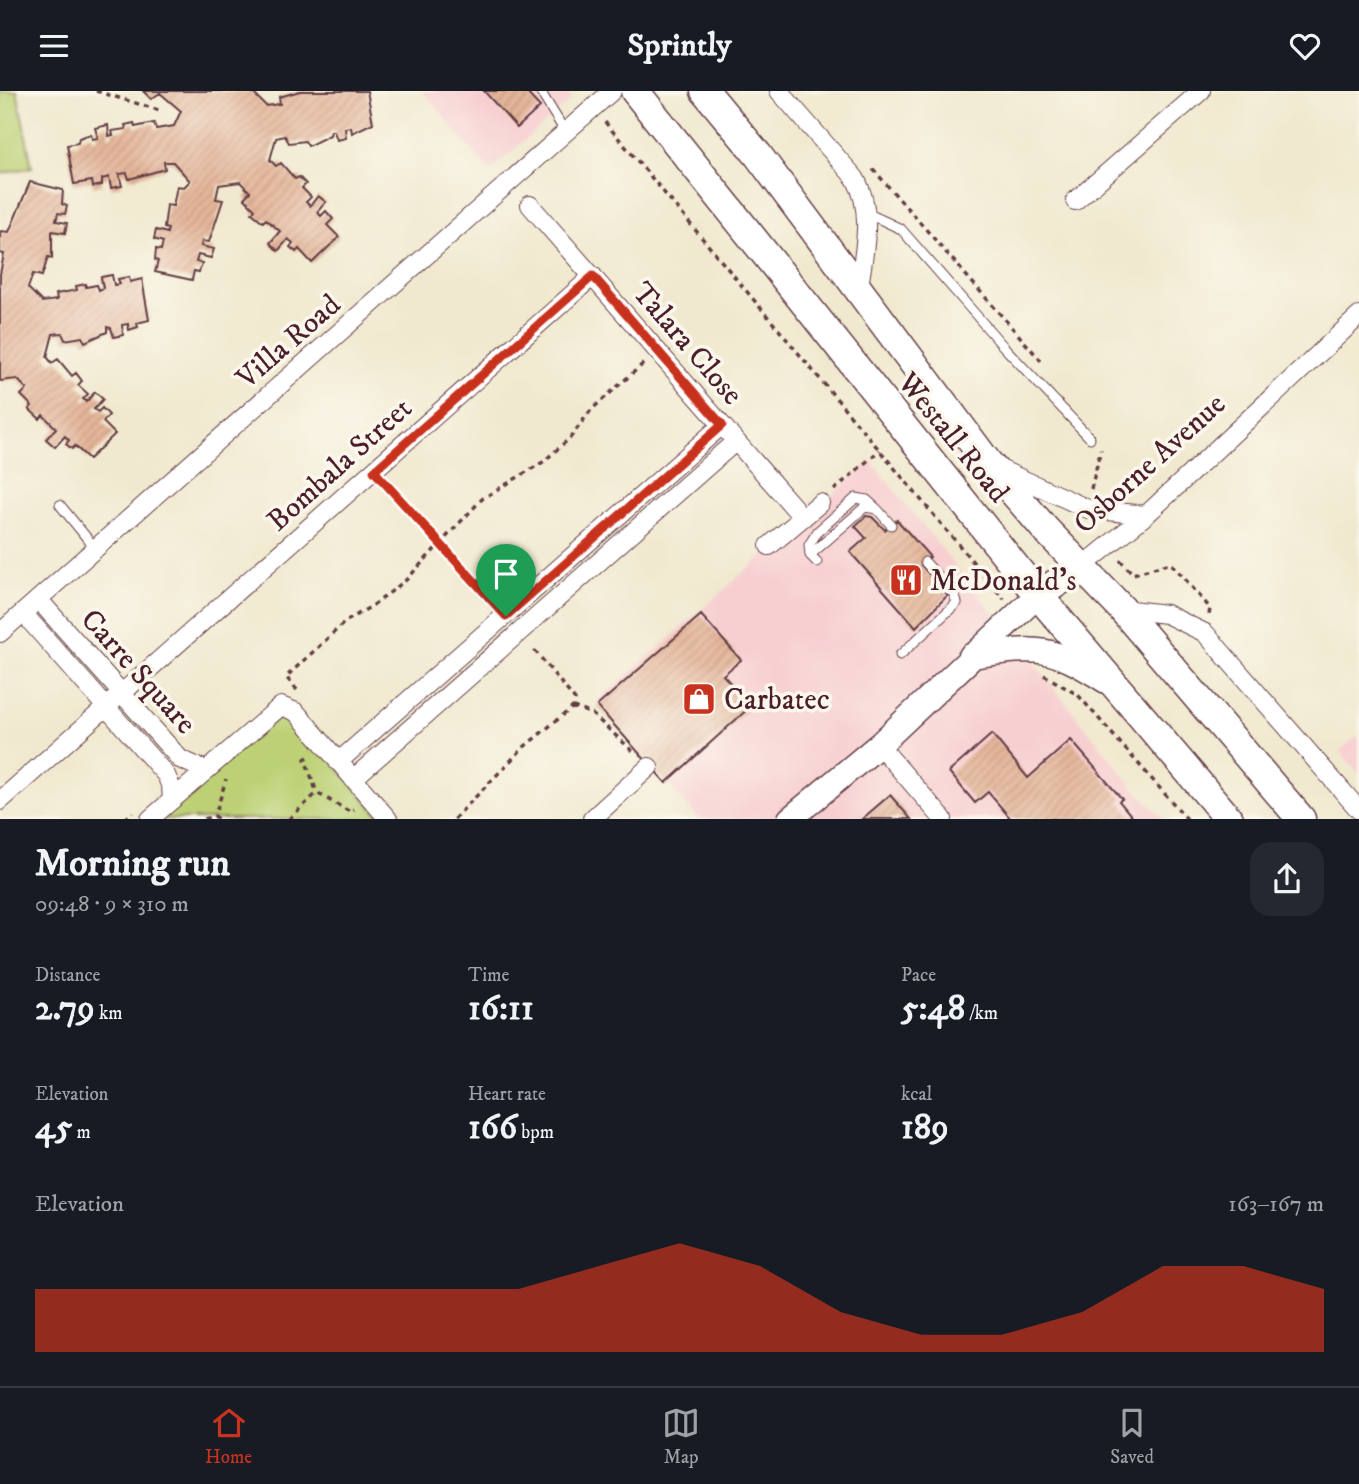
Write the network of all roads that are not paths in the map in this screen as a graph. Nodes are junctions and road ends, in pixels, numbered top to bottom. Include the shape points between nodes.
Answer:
1 (540, 91) edge
2 (612, 91) edge
3 (635, 91) edge
4 (705, 91) edge
5 (1201, 91) edge
6 (788, 94) edge
7 (566, 133) junction
8 (1075, 201) dead end
9 (530, 205) dead end
10 (867, 213) junction
11 (593, 276) junction
12 (858, 293) junction
13 (1359, 316) edge
14 (722, 425) junction
15 (1090, 438) dead end
16 (736, 441) junction
17 (988, 463) junction
18 (820, 503) road end
19 (60, 505) dead end
20 (1146, 515) junction
21 (803, 518) junction
22 (891, 525) dead end
23 (769, 547) dead end
24 (95, 548) junction
25 (814, 558) dead end
26 (925, 562) dead end
27 (1083, 566) junction
28 (1038, 595) junction
29 (38, 600) junction
30 (1122, 609) junction
31 (23, 613) junction
32 (506, 616) junction
33 (520, 632) junction
34 (0, 633) edge
35 (900, 655) dead end
36 (971, 656) junction
37 (1119, 689) junction
38 (122, 694) junction
39 (107, 707) junction
40 (879, 745) junction
41 (338, 762) junction
42 (649, 767) road end
43 (205, 769) junction
44 (354, 779) junction
45 (172, 799) junction
46 (0, 801) edge
47 (1359, 810) edge
48 (150, 819) edge
49 (388, 819) edge
50 (592, 819) edge
51 (790, 819) edge
52 (943, 819) edge
53 (1229, 819) edge
54 (1301, 819) edge

1 - 7 lane
2 - 7 street, Villa Road
3 - 28 main road, Westall Road
4 - 12 main road, Westall Road via 758,155
5 - 8 street
6 - 10 street via 855,178
7 - 24 street, Villa Road
9 - 11 street, Talara Close
10 - 12 street
10 - 15 lane via 901,229
11 - 14 street, Talara Close
11 - 38 street, Bombala Street
12 - 17 main road, Westall Road
13 - 20 street, Osborne Avenue
14 - 16 street, Talara Close
14 - 32 street
16 - 21 street, Talara Close
16 - 33 street
17 - 20 street via 1079,506
17 - 27 main road, Westall Road
18 - 21 street
19 - 24 lane
20 - 27 street, Osborne Avenue
21 - 23 street
22 - 25 lane via 877,509 862,509
24 - 29 street, Villa Road
26 - 35 lane via 957,603
27 - 28 main road, Osborne Avenue
27 - 30 main road, Westall Road
28 - 36 main road, Osborne Avenue
28 - 37 main road, Westall Road
29 - 31 street, Villa Road
29 - 38 street, Carre Square
30 - 47 street via 1180,618 1199,628
30 - 54 main road, Westall Road
31 - 34 street, Villa Road
31 - 39 street, Carre Square
32 - 33 street
32 - 41 street
33 - 44 street
36 - 37 main road via 1035,649 1068,657
36 - 40 main road, Osborne Avenue
37 - 53 main road, Westall Road
38 - 39 street, Bombala Street
38 - 43 street, Carre Square via 180,759
39 - 45 street, Carre Square via 166,775
39 - 46 street, Bombala Street
40 - 51 main road, Osborne Avenue
40 - 52 street
41 - 43 street, Carre Square via 291,708 281,706
41 - 44 street, Carre Square
42 - 50 street
43 - 45 street, Carre Square
44 - 49 street, Carre Square
45 - 48 street, Carre Square

